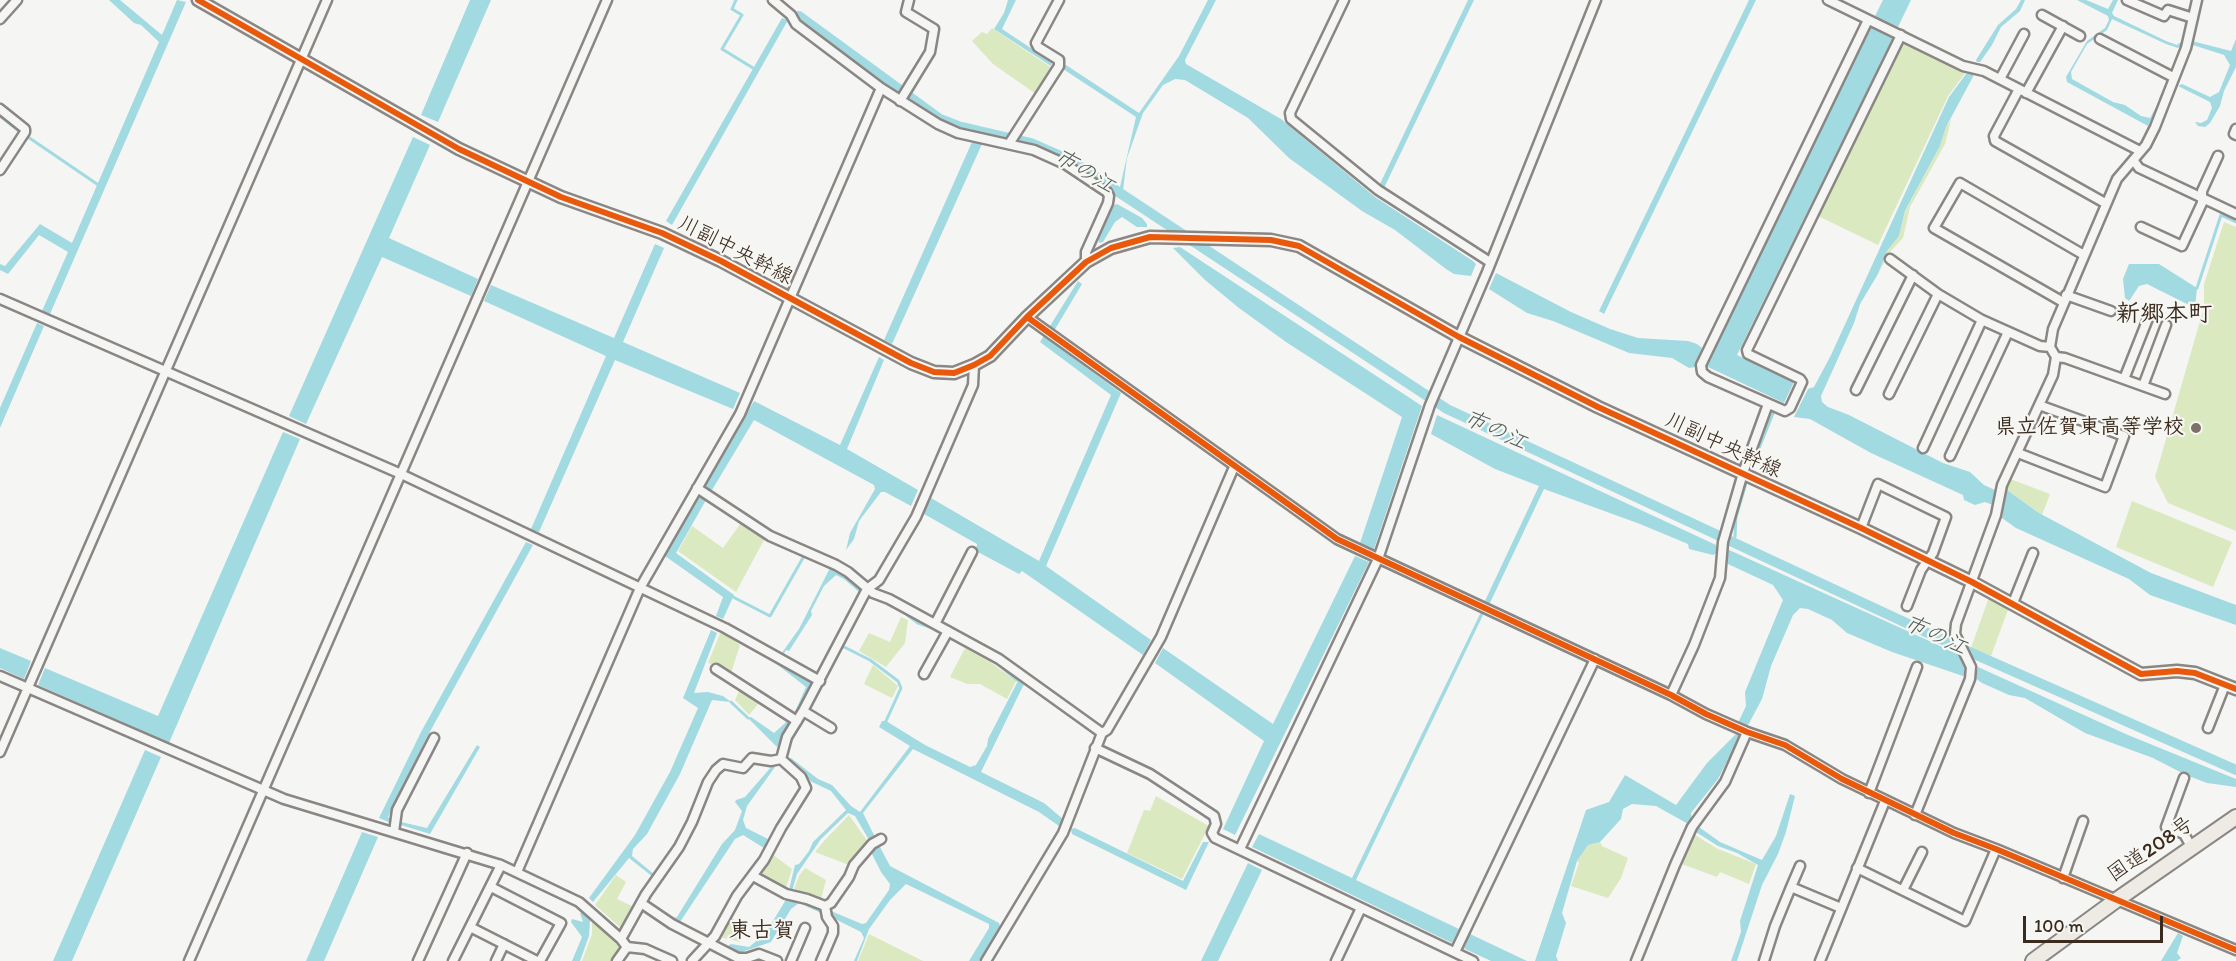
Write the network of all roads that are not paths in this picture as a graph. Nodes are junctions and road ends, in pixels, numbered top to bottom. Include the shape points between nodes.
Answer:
1 (17, 0) edge
2 (198, 0) edge
3 (327, 0) edge
4 (607, 0) edge
5 (773, 0) edge
6 (909, 0) edge
7 (1059, 0) edge
8 (1344, 0) edge
9 (1596, 0) edge
10 (1828, 0) edge
11 (2127, 0) edge
12 (2197, 0) edge
13 (2042, 15) dead end
14 (2193, 18) junction
15 (0, 19) edge
16 (1868, 20) junction
17 (2063, 26) junction
18 (2024, 34) dead end
19 (1901, 36) junction
20 (2080, 36) dead end
21 (2100, 39) dead end
22 (300, 60) junction
23 (2173, 77) junction
24 (2000, 79) junction
25 (882, 88) junction
26 (2022, 91) junction
27 (900, 100) junction
28 (0, 110) edge
29 (2236, 129) edge
30 (2236, 135) edge
31 (1009, 144) junction
32 (2140, 151) junction
33 (2218, 156) dead end
34 (2134, 161) junction
35 (0, 170) edge
36 (528, 182) junction
37 (2202, 198) junction
38 (2105, 203) junction
39 (2236, 214) edge
40 (2141, 227) dead end
41 (2084, 255) junction
42 (1890, 259) dead end
43 (1086, 262) junction
44 (1490, 262) junction
45 (1913, 275) junction
46 (1938, 294) junction
47 (791, 297) junction
48 (0, 299) edge
49 (2065, 299) junction
50 (2110, 311) dead end
51 (2149, 316) dead end
52 (1027, 317) junction
53 (1982, 320) junction
54 (2166, 326) dead end
55 (2008, 332) junction
56 (1459, 337) junction
57 (2050, 347) junction
58 (2056, 357) junction
59 (974, 365) junction
60 (166, 371) junction
61 (2124, 379) junction
62 (2143, 386) junction
63 (1856, 390) dead end
64 (1889, 394) dead end
65 (2165, 394) dead end
66 (1768, 404) junction
67 (2039, 405) junction
68 (1923, 448) dead end
69 (2018, 453) junction
70 (1950, 456) dead end
71 (1234, 467) junction
72 (1743, 473) junction
73 (401, 474) junction
74 (697, 488) junction
75 (1861, 528) junction
76 (972, 552) dead end
77 (2033, 553) dead end
78 (1378, 558) junction
79 (1928, 560) junction
80 (1972, 582) junction
81 (640, 588) junction
82 (867, 589) junction
83 (2013, 603) junction
84 (1907, 606) dead end
85 (935, 624) junction
86 (948, 631) junction
87 (1595, 659) junction
88 (1917, 667) dead end
89 (716, 669) dead end
90 (924, 674) dead end
91 (0, 676) edge
92 (820, 681) junction
93 (2225, 685) junction
94 (28, 688) junction
95 (2236, 689) edge
96 (1671, 695) junction
97 (803, 711) junction
98 (793, 719) junction
99 (831, 728) dead end
100 (2208, 728) dead end
101 (1743, 731) junction
102 (1102, 733) junction
103 (434, 738) dead end
104 (1095, 748) junction
105 (0, 752) edge
106 (781, 759) junction
107 (2184, 778) dead end
108 (262, 790) junction
109 (1869, 793) junction
110 (1885, 801) junction
111 (1915, 815) junction
112 (2236, 817) edge
113 (2083, 822) dead end
114 (394, 832) junction
115 (881, 839) dead end
116 (2192, 848) junction
117 (1240, 849) junction
118 (1996, 849) junction
119 (1922, 852) dead end
120 (467, 853) junction
121 (501, 865) junction
122 (1800, 866) dead end
123 (1857, 868) junction
124 (517, 872) junction
125 (753, 876) junction
126 (2063, 878) junction
127 (490, 886) junction
128 (1791, 887) junction
129 (1903, 890) junction
130 (2115, 901) junction
131 (641, 903) junction
132 (825, 906) junction
133 (1361, 908) junction
134 (1841, 908) junction
135 (470, 927) junction
136 (805, 928) dead end
137 (621, 939) junction
138 (504, 944) junction
139 (708, 944) junction
140 (627, 947) junction
141 (2236, 950) edge
142 (1455, 952) junction
143 (1471, 960) edge
144 (189, 961) edge
145 (418, 961) edge
146 (453, 961) edge
147 (496, 961) edge
148 (538, 961) edge
149 (617, 961) edge
150 (672, 961) edge
151 (692, 961) edge
152 (777, 961) edge
153 (791, 961) edge
154 (821, 961) edge
155 (986, 961) edge
156 (1336, 961) edge
157 (1636, 961) edge
158 (1764, 961) edge
159 (1820, 961) edge
160 (2033, 961) edge

1 - 15 street
2 - 22 street, 川副中央幹線
3 - 22 street
4 - 36 street
5 - 25 street via 796,24
6 - 27 street via 906,12 934,29 930,52
7 - 31 street via 1036,43 1059,60 1059,66
8 - 44 street via 1290,113 1291,119 1378,190
9 - 44 street
10 - 16 street
11 - 14 street via 2164,16 2168,9
12 - 14 street
13 - 17 street
14 - 23 street via 2186,48
16 - 19 street
16 - 66 street via 1701,365 1708,377
17 - 20 street
17 - 26 street
18 - 24 street
19 - 24 street
19 - 66 street via 1747,350 1802,382 1790,408 1785,411
21 - 23 street
22 - 36 street, 川副中央幹線 via 459,149
22 - 60 street
23 - 32 street via 2155,127
24 - 26 street
25 - 27 street
25 - 47 street
26 - 32 street
26 - 38 street via 1994,136 1995,141
27 - 31 street via 958,133
28 - 35 street via 25,132
29 - 30 street
31 - 43 street via 1065,164 1107,192 1108,203 1086,252
32 - 34 street
33 - 37 street
34 - 37 street via 2139,168
34 - 38 street via 2117,179
36 - 47 street, 川副中央幹線 via 662,233
36 - 73 street
37 - 39 street
37 - 40 street via 2182,246
38 - 41 street
41 - 49 street
41 - 49 street via 1960,183 1934,228
42 - 45 street
43 - 52 street, 川副中央幹線
43 - 56 street, 川副中央幹線 via 1111,248 1150,237 1271,240 1299,246
44 - 56 street
45 - 46 street
45 - 63 street
46 - 53 street
46 - 64 street
47 - 59 street, 川副中央幹線 via 934,372 954,373
47 - 74 street via 740,414
48 - 60 street
49 - 50 street
49 - 57 street
51 - 61 street
52 - 59 street, 川副中央幹線 via 990,356
52 - 71 street
53 - 55 street
53 - 68 street
54 - 62 street
55 - 57 street
55 - 70 street
56 - 72 street, 川副中央幹線 via 1598,407
56 - 78 street via 1432,401
57 - 58 street
58 - 61 street
58 - 67 street via 2053,375
59 - 82 street via 973,385 916,517 879,580
60 - 73 street
60 - 94 street
61 - 62 street
62 - 65 street
66 - 72 street
67 - 69 street
67 - 69 street via 2124,436 2105,487
69 - 80 street via 2000,493
71 - 78 street via 1337,539
71 - 102 street via 1161,637
72 - 75 street, 川副中央幹線
72 - 96 street via 1722,547 1720,578
73 - 81 street
73 - 108 street
74 - 81 street
74 - 82 street via 770,536 848,572
75 - 79 street, 川副中央幹線
75 - 79 street via 1878,484 1946,516
76 - 85 street
77 - 83 street
78 - 87 street
78 - 117 street
79 - 80 street, 川副中央幹線
79 - 84 street
80 - 83 street, 川副中央幹線
80 - 111 street via 1956,624 1956,634 1971,668 1970,679
81 - 92 street via 725,628
81 - 124 street
82 - 85 street
82 - 92 street
83 - 93 street, 川副中央幹線 via 2141,674 2195,673
85 - 86 street
86 - 90 street
86 - 102 street via 999,658
87 - 96 street
87 - 142 street
88 - 109 street
89 - 98 street
91 - 94 street
92 - 97 street
93 - 95 street, 川副中央幹線
93 - 100 street
94 - 105 street
94 - 108 street
96 - 101 street
97 - 98 street
97 - 99 street
98 - 106 street
101 - 109 street via 1785,745
101 - 157 street via 1725,782 1693,825
102 - 104 street
103 - 114 street via 397,810
104 - 117 street via 1150,774 1214,816 1212,836
104 - 155 street via 1063,833
106 - 125 street via 801,777 806,788
106 - 131 street via 752,758 743,768 723,764 716,770 692,822
107 - 116 street via 2166,827 2184,834
108 - 114 street
108 - 144 street
109 - 110 street
110 - 111 street
110 - 123 street
111 - 118 street
112 - 116 highway, 国道208号
113 - 126 street
114 - 120 street
115 - 132 street via 872,844
116 - 130 highway, 国道208号
117 - 133 street
118 - 126 street
118 - 129 street via 1965,921
119 - 129 street
120 - 121 street
120 - 145 street
121 - 124 street
121 - 127 street
122 - 128 street
123 - 129 street
123 - 134 street
124 - 137 street via 579,902
125 - 132 street via 789,895
125 - 139 street
126 - 130 street
127 - 135 street
127 - 148 street via 561,923
128 - 134 street
128 - 158 street
130 - 141 street
130 - 160 highway, 国道208号
131 - 137 street
131 - 139 street
132 - 154 street via 833,933
133 - 142 street
133 - 156 street
134 - 159 street
135 - 138 street
135 - 146 street
136 - 153 street
137 - 140 street
138 - 147 street
138 - 148 street
139 - 151 street
139 - 152 street via 738,958 759,954
140 - 149 street
140 - 150 street via 645,949
142 - 143 street

